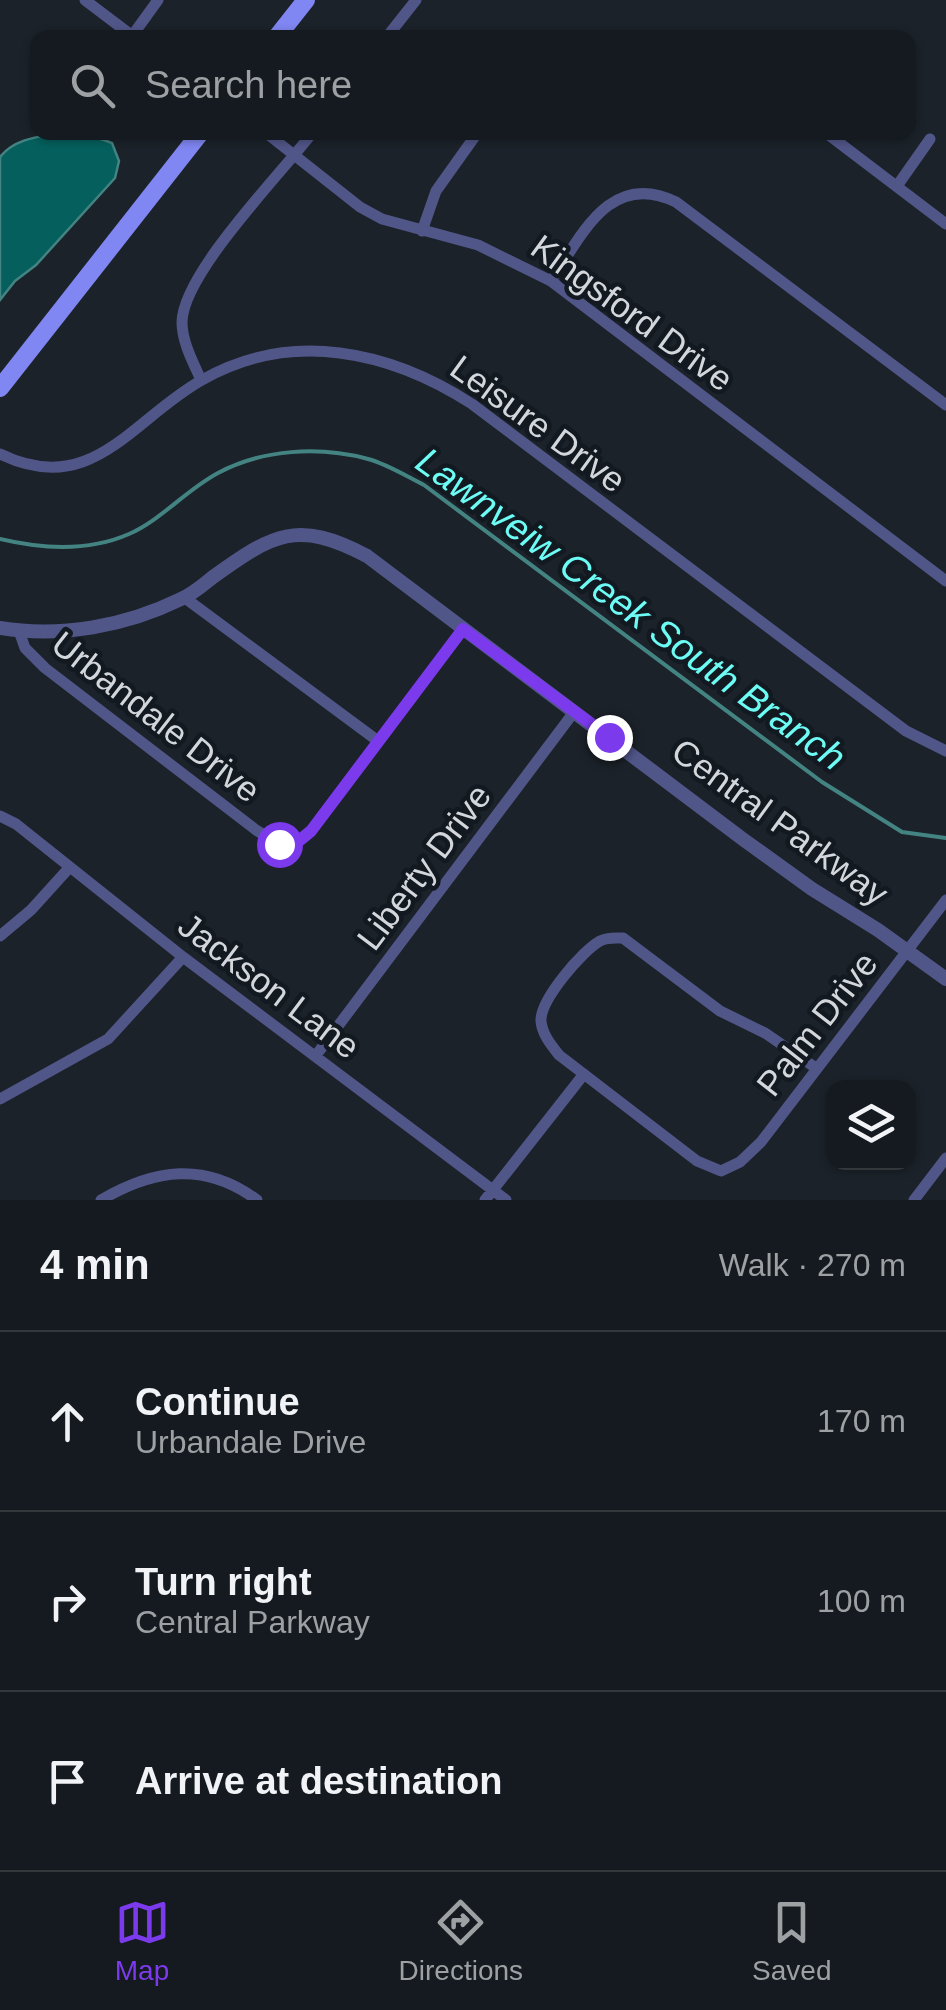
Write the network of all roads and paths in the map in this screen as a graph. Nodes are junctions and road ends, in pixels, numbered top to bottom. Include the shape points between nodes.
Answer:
1 (86, 0) edge
2 (158, 0) edge
3 (306, 0) edge
4 (416, 0) edge
5 (125, 30) edge
6 (137, 30) edge
7 (282, 30) edge
8 (392, 30) edge
9 (930, 139) dead end
10 (196, 140) edge
11 (275, 140) edge
12 (307, 140) edge
13 (472, 140) edge
14 (836, 140) edge
15 (296, 155) junction
16 (896, 186) junction
17 (946, 224) edge
18 (422, 231) junction
19 (551, 281) junction
20 (200, 380) junction
21 (0, 388) edge
22 (946, 406) edge
23 (0, 454) edge
24 (946, 582) edge
25 (185, 598) junction
26 (0, 628) edge
27 (463, 629) junction
28 (19, 631) junction
29 (574, 712) junction
30 (378, 741) junction
31 (946, 751) edge
32 (0, 816) edge
33 (69, 868) junction
34 (946, 900) edge
35 (0, 936) edge
36 (908, 952) junction
37 (183, 957) junction
38 (946, 980) edge
39 (317, 1054) junction
40 (816, 1068) junction
41 (584, 1074) junction
42 (0, 1099) edge
43 (946, 1158) edge
44 (488, 1195) edge
45 (101, 1200) edge
46 (257, 1200) edge
47 (506, 1200) edge
48 (914, 1200) edge

1 - 5 street
2 - 6 street
3 - 7 main road
4 - 8 street
9 - 16 street
10 - 21 main road
11 - 15 street, Kingsford Drive
12 - 15 street
13 - 18 street via 436,191
14 - 16 street
15 - 18 street, Kingsford Drive via 360,207
15 - 20 street via 223,243 185,304 185,343
16 - 17 street
18 - 19 street, Kingsford Drive via 500,253
19 - 22 street via 604,208 632,193 662,195
19 - 24 street, Kingsford Drive
20 - 23 street, Leisure Drive via 117,444 76,465 34,466
20 - 31 street, Leisure Drive via 273,356 328,351 380,359 428,378 472,404 906,731
25 - 27 street, Central Parkway via 258,545 299,534 324,536 368,556
25 - 28 street, Central Parkway via 96,627
25 - 30 street
26 - 28 street, Central Parkway
27 - 29 street, Central Parkway
27 - 30 street, Urbandale Drive
28 - 30 street, Urbandale Drive via 45,668 279,844 311,831
29 - 36 street, Central Parkway
29 - 39 street, Liberty Drive
32 - 33 street, Jackson Lane
33 - 35 street
33 - 37 street, Jackson Lane
34 - 36 street, Palm Drive
36 - 38 street, Central Parkway
36 - 40 street, Palm Drive
37 - 39 street, Jackson Lane
37 - 42 street via 108,1039
39 - 44 street, Jackson Lane
40 - 41 street, Palm Drive via 761,1142 721,1171 697,1161
40 - 41 street via 720,1011 623,938 604,938 568,971 540,1018 558,1056
41 - 44 street
43 - 48 street
44 - 47 street, Jackson Lane
45 - 46 street via 155,1174 184,1173 228,1182

